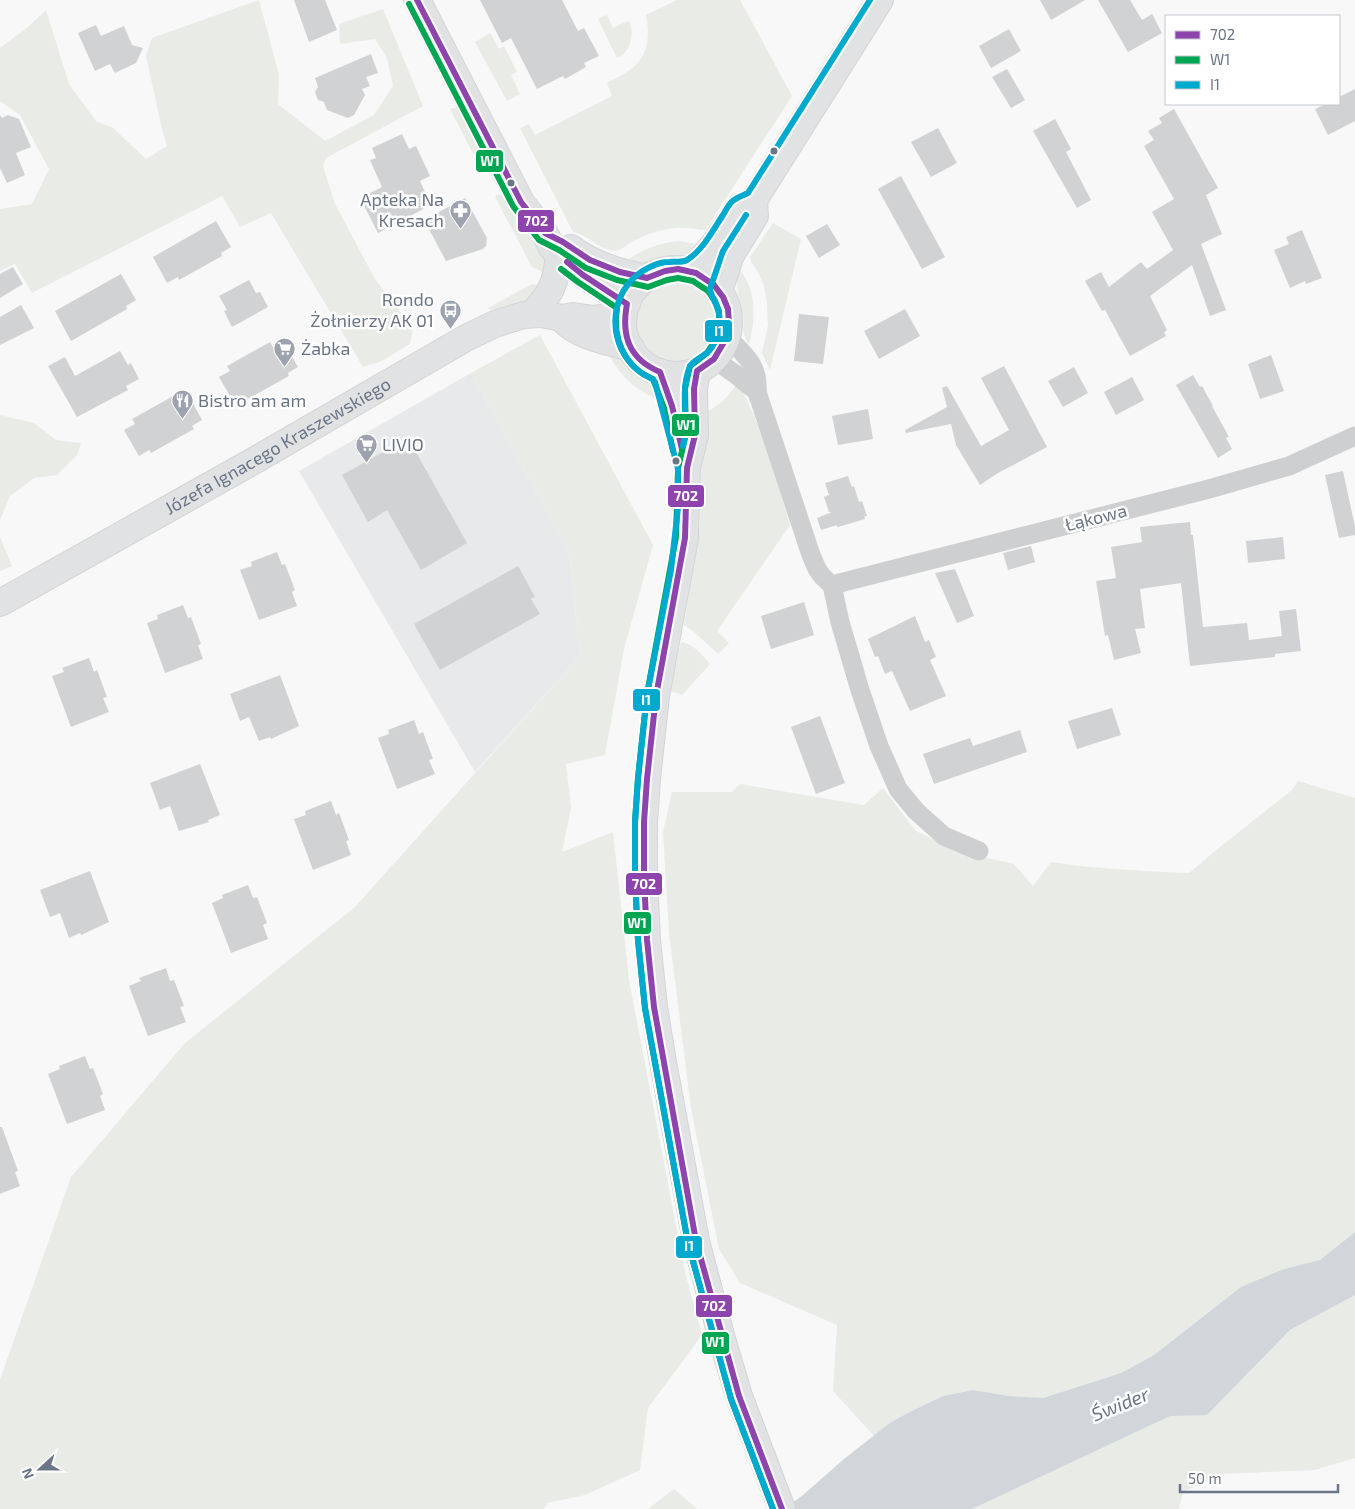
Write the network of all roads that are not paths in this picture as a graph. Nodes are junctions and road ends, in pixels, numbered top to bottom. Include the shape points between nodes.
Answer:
1 (417, 0) edge
2 (880, 0) edge
3 (754, 200) junction
4 (545, 233) junction
5 (559, 256) junction
6 (688, 271) junction
7 (647, 278) junction
8 (719, 291) junction
9 (625, 309) junction
10 (532, 314) junction
11 (562, 318) junction
12 (727, 337) junction
13 (631, 348) junction
14 (706, 365) junction
15 (660, 372) junction
16 (757, 392) junction
17 (1355, 436) edge
18 (687, 468) junction
19 (832, 585) junction
20 (0, 603) edge
21 (979, 851) dead end
22 (782, 1509) edge

1 - 4 street via 521,202
2 - 3 street
3 - 6 street via 739,207 708,252
3 - 8 street via 755,216 731,255
4 - 5 street
4 - 7 street via 590,260
5 - 9 street
5 - 10 street via 554,286
6 - 7 street via 665,271
6 - 8 street via 704,277
7 - 9 street via 632,293
8 - 12 street via 728,309
9 - 11 street, Józefa Ignacego Kraszewskiego via 600,319
9 - 13 street via 624,327
10 - 11 street, Józefa Ignacego Kraszewskiego
10 - 20 street, Józefa Ignacego Kraszewskiego via 510,318 466,338
11 - 13 street via 582,334
12 - 14 street
12 - 16 street via 752,364 757,377
13 - 15 street via 642,362
14 - 15 street via 682,375
14 - 16 street via 746,382
14 - 18 street via 694,405 694,435
15 - 18 street
16 - 19 street via 816,569
17 - 19 street, Łąkowa via 1289,466 1209,490
18 - 22 street via 685,538 656,696 647,779 644,841 647,940 654,1007 696,1241 739,1396
19 - 21 street via 860,690 898,789 916,811 944,836

